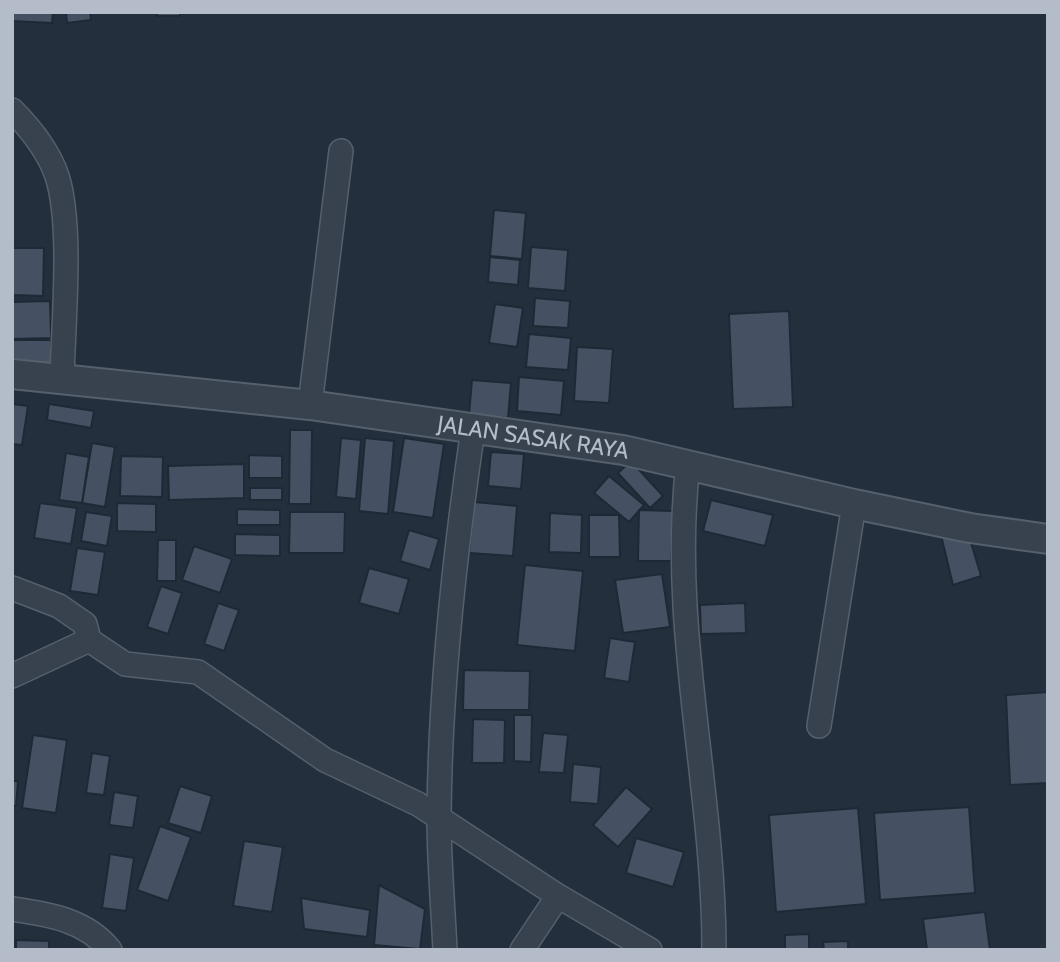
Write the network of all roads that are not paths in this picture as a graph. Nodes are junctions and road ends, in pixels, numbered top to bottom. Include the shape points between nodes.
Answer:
1 (12, 110) edge
2 (341, 151) dead end
3 (12, 374) edge
4 (62, 380) junction
5 (310, 405) junction
6 (473, 429) junction
7 (688, 464) junction
8 (854, 504) junction
9 (1048, 539) edge
10 (12, 588) edge
11 (89, 640) junction
12 (12, 676) edge
13 (819, 726) dead end
14 (439, 817) junction
15 (558, 896) junction
16 (12, 909) edge
17 (110, 950) edge
18 (445, 950) edge
19 (522, 950) edge
20 (650, 950) edge
21 (714, 950) edge

1 - 4 street via 50,158 60,190
2 - 5 street
3 - 4 street, JALAN SASAK RAYA
4 - 5 street, JALAN SASAK RAYA
5 - 6 street, JALAN SASAK RAYA
6 - 7 street, JALAN SASAK RAYA
6 - 14 street via 452,584
7 - 8 street, JALAN SASAK RAYA
7 - 21 street via 684,612 710,857
8 - 9 street, JALAN SASAK RAYA
8 - 13 street
10 - 11 street via 68,612 85,624
11 - 12 street
11 - 14 street via 125,664 198,672 325,760 393,790
14 - 15 street
14 - 18 street
15 - 19 street
15 - 20 street
16 - 17 street via 55,915 82,927

